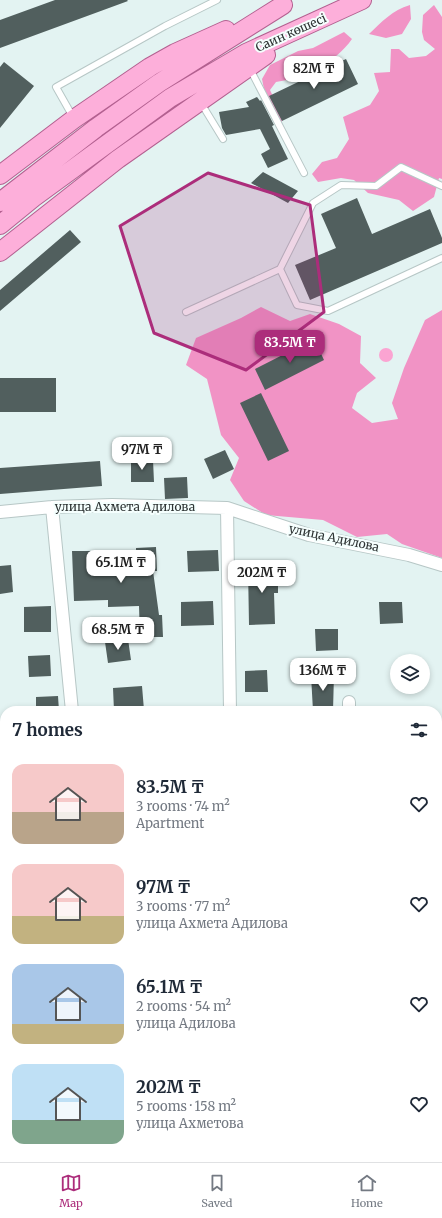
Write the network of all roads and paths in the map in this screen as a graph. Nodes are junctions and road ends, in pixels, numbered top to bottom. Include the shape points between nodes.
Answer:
1 (217, 0) edge
2 (362, 0) edge
3 (288, 3) edge
4 (339, 11) junction
5 (248, 66) junction
6 (200, 101) junction
7 (74, 119) junction
8 (223, 139) dead end
9 (304, 173) dead end
10 (0, 175) edge
11 (442, 186) edge
12 (0, 202) edge
13 (0, 225) edge
14 (0, 252) edge
15 (442, 258) edge
16 (280, 270) junction
17 (186, 312) dead end
18 (52, 507) junction
19 (227, 508) junction
20 (0, 512) edge
21 (442, 565) edge
22 (72, 706) edge
23 (230, 706) edge

1 - 7 lane via 56,87
2 - 4 main road
3 - 7 main road, Саин көшесі via 175,53
3 - 12 main road, Саин көшесі via 159,83
4 - 5 main road, Саин көшесі
4 - 13 main road, Саин көшесі via 246,53 170,98 39,193
5 - 6 main road, Саин көшесі
5 - 9 lane
6 - 8 lane
6 - 14 main road, Саин көшесі via 118,159
7 - 10 main road, Саин көшесі
11 - 16 lane via 401,167 376,186 341,185 314,204
15 - 16 lane via 328,311 297,305
16 - 17 lane
18 - 19 street, улица Ахмета Адилова via 112,505
18 - 20 street, улица Ахмета Адилова
18 - 22 street
19 - 21 street, улица Адилова via 309,535 409,555
19 - 23 street

